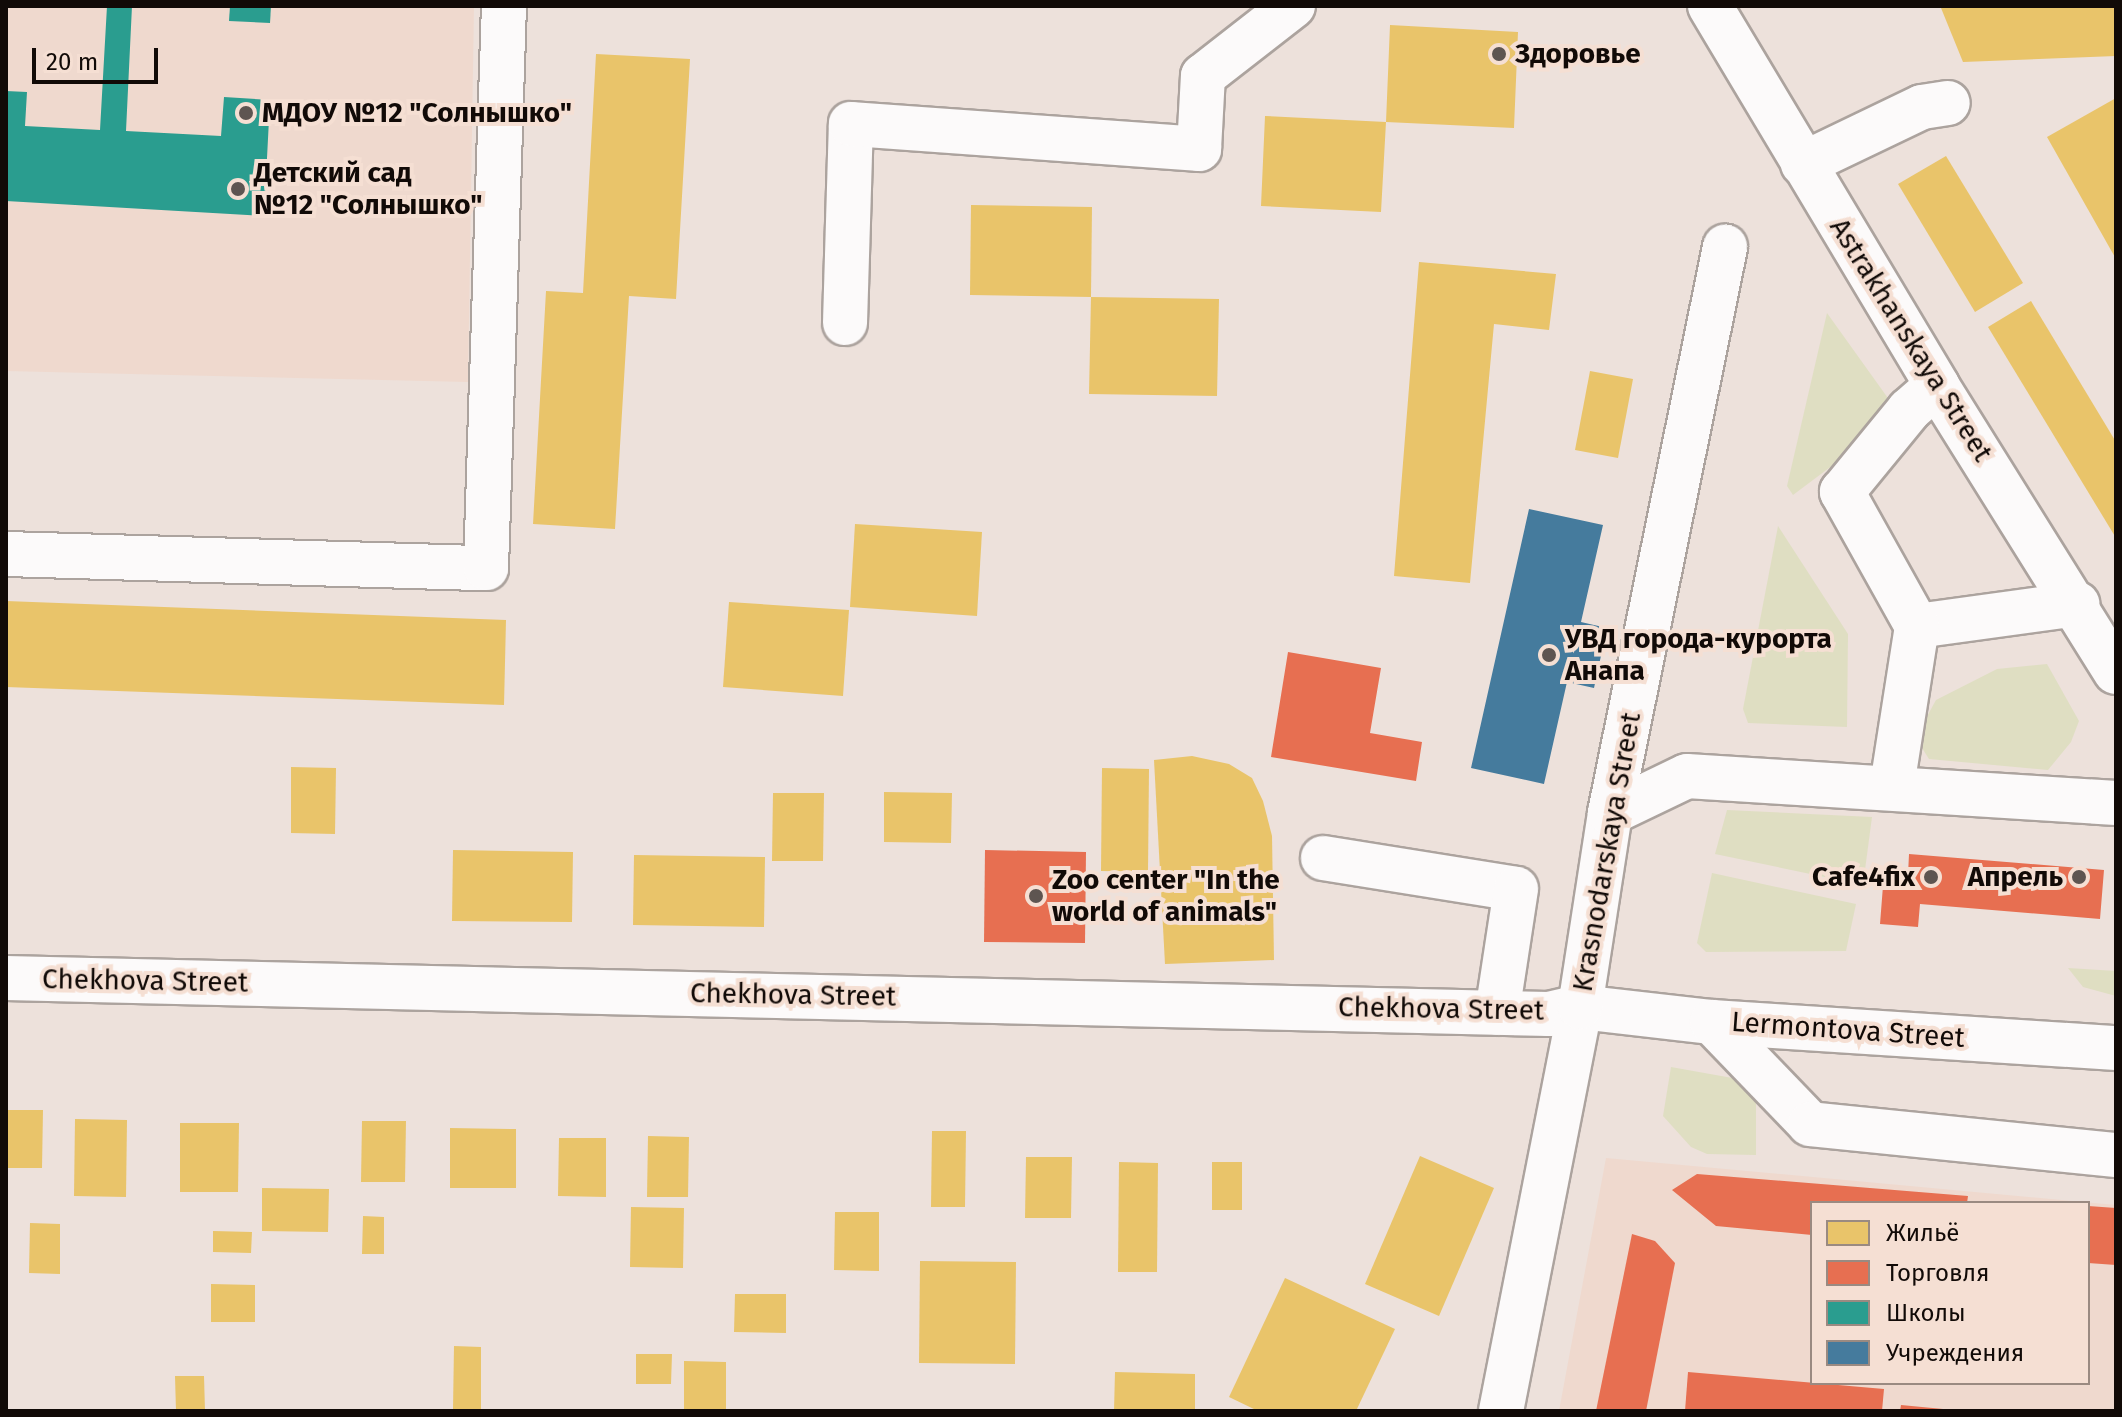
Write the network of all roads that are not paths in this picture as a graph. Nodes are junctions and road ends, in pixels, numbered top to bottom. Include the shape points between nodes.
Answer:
1 (504, 6) edge
2 (1293, 6) edge
3 (1715, 7) edge
4 (1948, 103) dead end
5 (1803, 164) junction
6 (1725, 247) dead end
7 (845, 323) dead end
8 (1937, 386) junction
9 (6, 554) edge
10 (2078, 604) junction
11 (1917, 626) junction
12 (2116, 672) edge
13 (1892, 786) junction
14 (2116, 803) edge
15 (1610, 813) junction
16 (1323, 858) dead end
17 (6, 978) edge
18 (1580, 1007) junction
19 (1497, 1013) junction
20 (1712, 1022) junction
21 (2116, 1048) edge
22 (2116, 1155) edge
23 (1501, 1411) edge

1 - 9 street via 486,568
2 - 7 street via 1203,76 1199,149 851,124
3 - 5 street, Astrakhanskaya Street
4 - 5 street via 1922,107
5 - 8 street, Astrakhanskaya Street
6 - 15 street, Krasnodarskaya Street
8 - 10 street, Astrakhanskaya Street
8 - 11 street via 1909,410 1842,492
10 - 11 street
10 - 12 street, Astrakhanskaya Street
11 - 13 street
13 - 14 street
13 - 15 street via 1687,776
15 - 18 street, Krasnodarskaya Street
16 - 19 street via 1516,889
17 - 19 street, Chekhova Street
18 - 19 street, Chekhova Street via 1549,1014
18 - 20 street, Lermontova Street
18 - 23 street, Krasnodarskaya Street
20 - 21 street, Lermontova Street
20 - 22 street via 1810,1124

